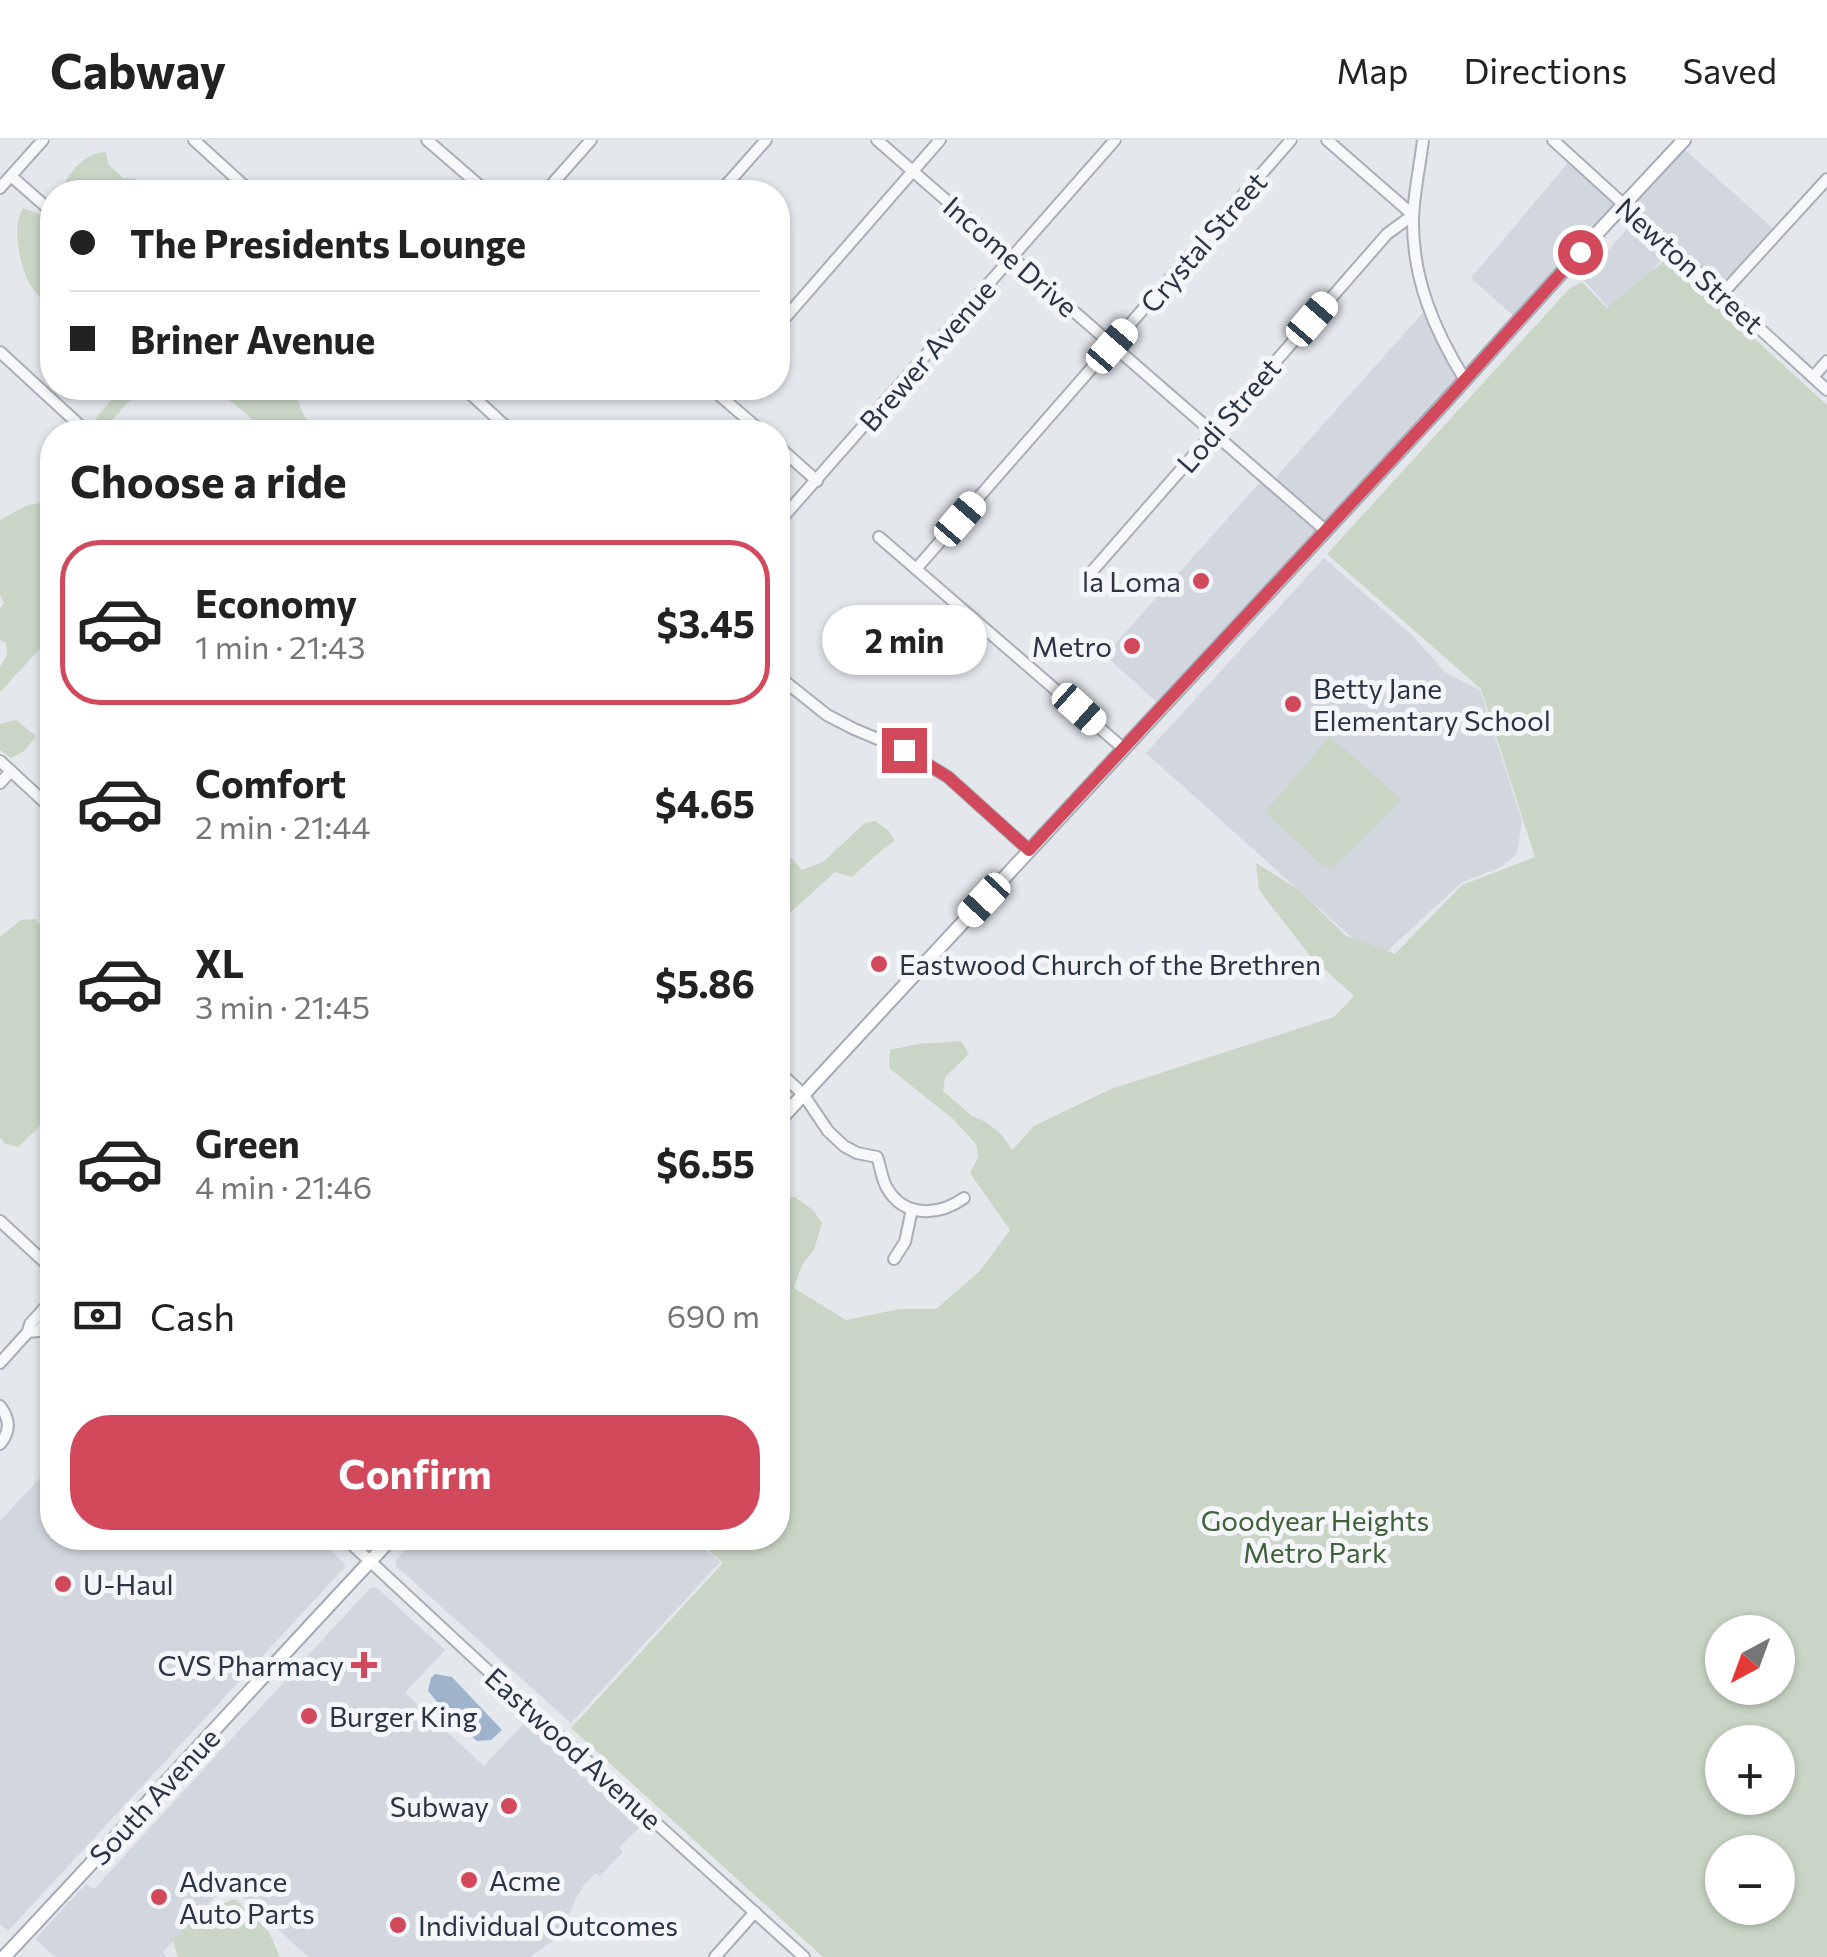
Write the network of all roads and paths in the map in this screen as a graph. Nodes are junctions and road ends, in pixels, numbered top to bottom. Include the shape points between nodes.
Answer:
1 (43, 140) edge
2 (194, 140) edge
3 (428, 140) edge
4 (591, 140) edge
5 (766, 140) edge
6 (878, 140) edge
7 (940, 140) edge
8 (1115, 140) edge
9 (1291, 140) edge
10 (1327, 140) edge
11 (1422, 140) edge
12 (1553, 140) edge
13 (1684, 140) edge
14 (913, 171) junction
15 (11, 176) junction
16 (1827, 179) edge
17 (239, 180) edge
18 (473, 180) edge
19 (556, 180) edge
20 (731, 180) edge
21 (0, 188) edge
22 (40, 201) edge
23 (1623, 204) junction
24 (1413, 215) junction
25 (1012, 258) junction
26 (1722, 294) junction
27 (790, 312) edge
28 (1112, 346) junction
29 (0, 352) edge
30 (1827, 361) edge
31 (1813, 376) junction
32 (1465, 380) junction
33 (40, 389) edge
34 (1827, 390) edge
35 (52, 400) edge
36 (477, 400) edge
37 (728, 400) edge
38 (74, 420) edge
39 (499, 420) edge
40 (749, 420) edge
41 (1213, 433) junction
42 (790, 457) edge
43 (817, 481) junction
44 (790, 511) edge
45 (1325, 530) junction
46 (879, 537) dead end
47 (916, 569) junction
48 (1088, 576) dead end
49 (790, 686) edge
50 (1124, 749) junction
51 (0, 761) edge
52 (11, 771) junction
53 (0, 783) edge
54 (40, 798) edge
55 (1029, 850) junction
56 (790, 1082) edge
57 (803, 1094) junction
58 (790, 1109) edge
59 (964, 1198) dead end
60 (912, 1210) junction
61 (0, 1221) edge
62 (40, 1258) edge
63 (894, 1259) dead end
64 (40, 1313) edge
65 (40, 1329) edge
66 (28, 1332) junction
67 (0, 1363) edge
68 (0, 1406) edge
69 (0, 1444) edge
70 (358, 1550) edge
71 (381, 1550) edge
72 (370, 1561) junction
73 (755, 1912) junction
74 (4, 1957) edge
75 (715, 1957) edge
76 (804, 1957) edge

1 - 15 street
2 - 17 street
3 - 18 street
4 - 19 street
5 - 20 street
6 - 14 street, Income Drive
7 - 14 street
8 - 25 street, Brewer Avenue
9 - 28 street, Crystal Street
10 - 24 street
11 - 24 street
12 - 23 street, Newton Street
13 - 23 main road
14 - 25 street, Income Drive
14 - 27 street
15 - 21 street
15 - 22 street
16 - 26 street
23 - 26 street, Newton Street
23 - 32 main road
24 - 32 street via 1416,262 1430,313
24 - 41 street, Lodi Street via 1387,234
25 - 28 street, Income Drive
25 - 43 street, Brewer Avenue
26 - 31 street, Newton Street
28 - 41 street, Income Drive
28 - 47 street, Crystal Street
29 - 33 street
30 - 31 street
31 - 34 street, Newton Street
32 - 45 main road
35 - 38 street
36 - 39 street
37 - 40 street
41 - 45 street, Income Drive
41 - 48 street, Lodi Street
42 - 43 street
43 - 44 street, Brewer Avenue
45 - 50 main road
46 - 47 street
47 - 50 street
49 - 55 street via 827,715 948,777
50 - 55 main road
51 - 52 street
52 - 53 street
52 - 54 street
55 - 57 main road
56 - 57 street
57 - 58 main road
57 - 60 street via 844,1146 877,1157 888,1191
59 - 60 street via 935,1212
60 - 63 street
61 - 62 street
64 - 66 street
65 - 66 street
66 - 67 street
68 - 69 street via 8,1425
70 - 72 street, Eastwood Avenue
71 - 72 main road, South Avenue
72 - 73 street, Eastwood Avenue
72 - 74 main road, South Avenue
73 - 75 street
73 - 76 street, Eastwood Avenue

